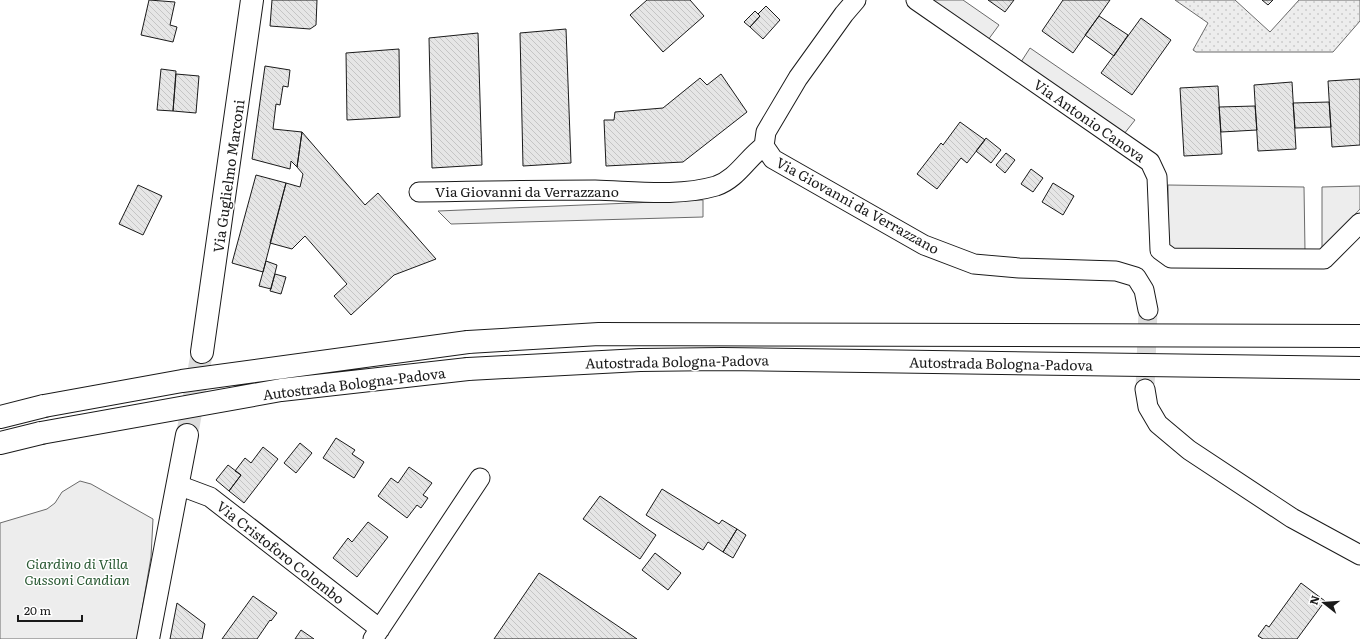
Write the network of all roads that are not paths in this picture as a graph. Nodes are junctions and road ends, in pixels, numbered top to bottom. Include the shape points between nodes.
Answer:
1 (252, 0) edge
2 (856, 0) edge
3 (916, 0) edge
4 (764, 146) junction
5 (418, 192) dead end
6 (1360, 223) edge
7 (1148, 310) tunnel mouth
8 (1360, 336) edge
9 (202, 352) tunnel mouth
10 (1360, 368) edge
11 (1145, 389) tunnel mouth
12 (0, 417) edge
13 (187, 435) tunnel mouth
14 (0, 443) edge
15 (480, 478) dead end
16 (178, 485) junction
17 (1352, 551) edge
18 (376, 634) edge
19 (148, 639) edge

1 - 9 main road, Via Guglielmo Marconi
2 - 4 street, Via Giovanni da Verrazzano via 798,78 766,132
3 - 6 street, Via Antonio Canova via 1150,162 1156,176 1160,250 1171,258 1324,259
4 - 5 street, Via Giovanni da Verrazzano via 753,154 735,175 716,186 682,192
4 - 7 street, Via Giovanni da Verrazzano via 774,159 924,245 974,264 1116,271 1136,277 1144,290
8 - 12 main road, Autostrada Bologna-Padova, bridge via 599,334 468,342 190,380 44,406
10 - 14 main road, Autostrada Bologna-Padova, bridge via 715,359 640,360 468,369 281,390 41,433
11 - 17 street via 1148,407 1158,424 1189,450 1292,518
13 - 16 main road
15 - 18 street, Via Cristoforo Colombo
16 - 18 street, Via Cristoforo Colombo via 210,497
16 - 19 main road

